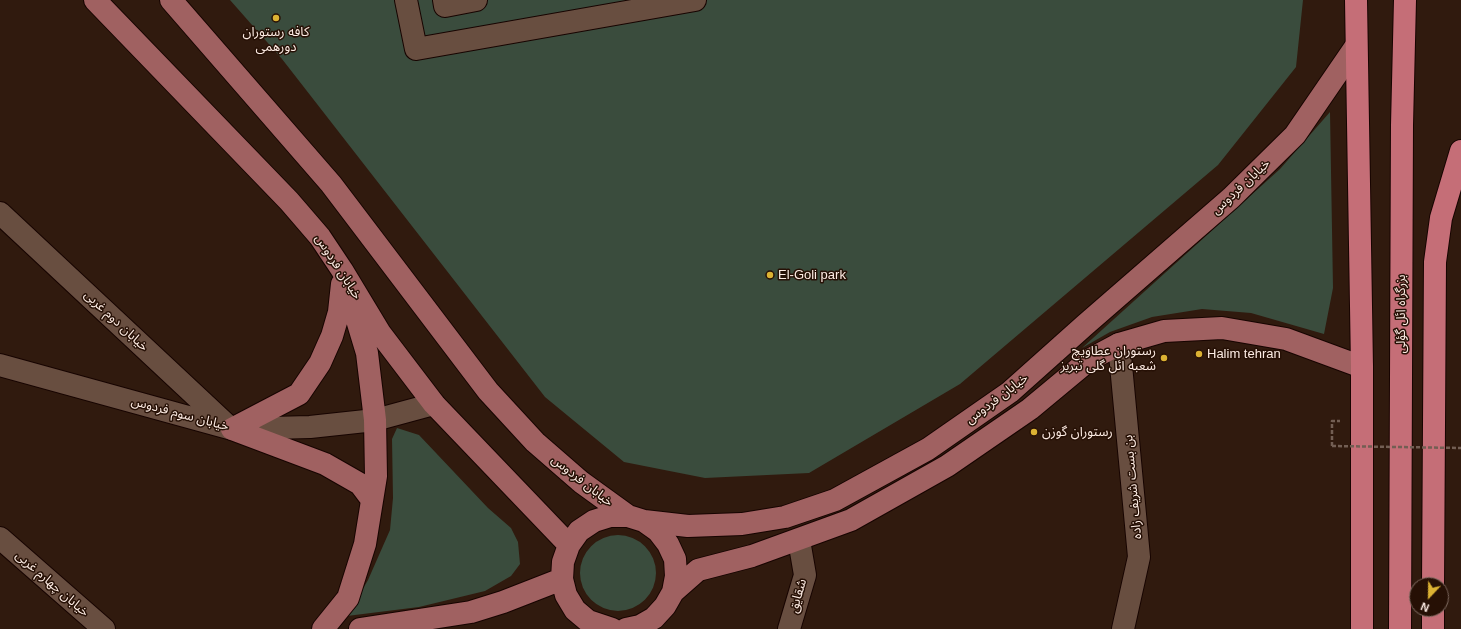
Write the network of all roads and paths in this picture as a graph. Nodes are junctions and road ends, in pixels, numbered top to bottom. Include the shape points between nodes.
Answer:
1 (95, 0) edge
2 (171, 0) edge
3 (406, 0) edge
4 (444, 0) edge
5 (476, 0) edge
6 (695, 0) edge
7 (1356, 0) edge
8 (1405, 0) edge
9 (1356, 46) junction
10 (1461, 151) edge
11 (0, 213) edge
12 (342, 270) junction
13 (1119, 344) junction
14 (0, 365) edge
15 (1362, 367) junction
16 (434, 404) junction
17 (375, 420) junction
18 (1332, 421) dead end
19 (232, 429) junction
20 (1461, 448) edge
21 (372, 500) junction
22 (636, 519) junction
23 (0, 538) edge
24 (799, 540) junction
25 (569, 545) junction
26 (1433, 577) edge
27 (562, 579) junction
28 (673, 592) junction
29 (1433, 617) edge
30 (104, 629) edge
31 (323, 629) edge
32 (360, 629) edge
33 (606, 629) edge
34 (626, 629) edge
35 (789, 629) edge
36 (1123, 629) edge
37 (1362, 629) edge
38 (1400, 629) edge
39 (1433, 629) edge

1 - 12 main road, خیابان فردوس via 289,201 320,237
2 - 22 main road, خیابان فردوس via 331,184 488,391 535,442 581,482
3 - 6 street via 416,49
4 - 5 street via 445,6
7 - 9 highway
8 - 38 highway, بزرگراه ائل گؤلی via 1402,125
9 - 15 highway
9 - 22 main road, خیابان فردوس via 1295,135 1231,198 1010,392 928,449 835,500 785,517 742,524 688,526
10 - 26 highway via 1441,218 1435,262
11 - 19 street, خیابان دوم غربی
12 - 16 main road, خیابان فردوس via 380,333
12 - 17 main road via 367,353
12 - 19 main road via 342,296 332,336 320,363 299,394
13 - 15 main road, خیابان فردوس via 1164,331 1222,328 1286,340
13 - 24 main road, خیابان فردوس via 1089,360 1030,409 947,466 851,520
13 - 36 street, بن بست شریف زاده via 1139,558
14 - 19 street, خیابان سوم فردوس
15 - 37 highway
16 - 17 street, خیابان سوم فردوس
16 - 25 main road, خیابان فردوس
17 - 19 street, خیابان سوم فردوس via 310,427
17 - 21 main road via 376,476
18 - 20 path, bridge via 1332,446
19 - 21 main road via 325,464 360,484
21 - 31 main road via 365,544 348,598
22 - 25 main road via 610,516 594,521 579,531
22 - 28 main road via 658,531 668,544 676,576
23 - 30 street, خیابان چهارم غربی
24 - 28 main road, خیابان فردوس via 698,570
24 - 35 street, شقایق via 805,575
25 - 27 main road via 563,562
27 - 32 main road via 471,612
27 - 33 main road via 566,595 575,610 588,621
28 - 34 main road via 654,618 640,626
29 - 39 highway

